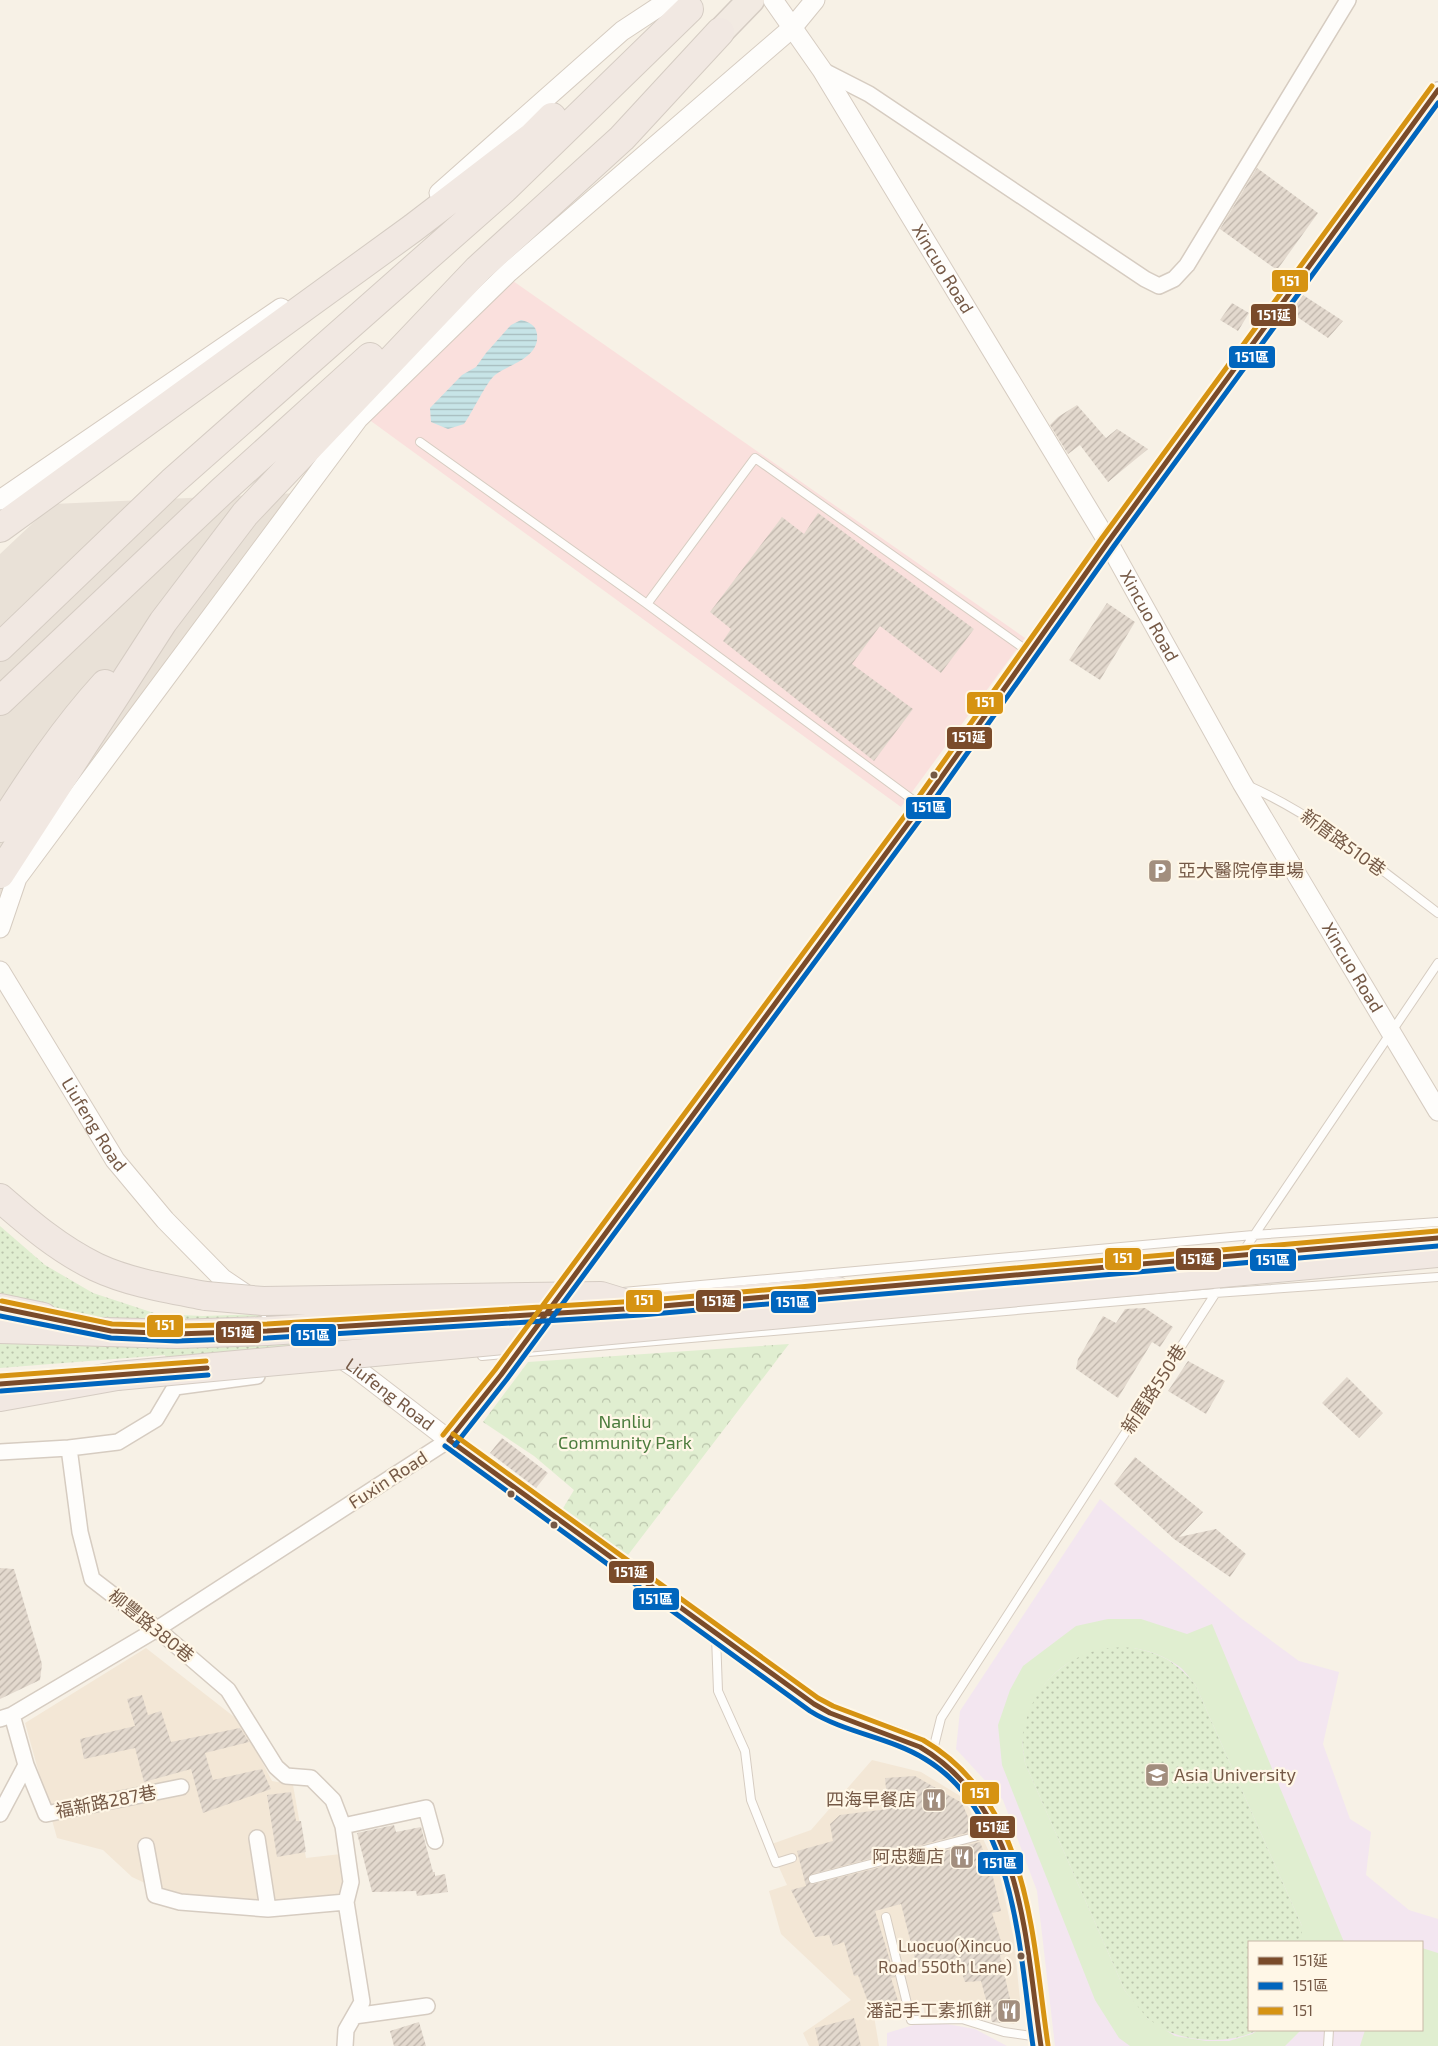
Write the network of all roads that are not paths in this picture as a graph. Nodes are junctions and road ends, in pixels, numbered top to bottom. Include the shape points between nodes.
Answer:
1 (751, 0) edge
2 (773, 0) edge
3 (815, 0) edge
4 (1348, 0) edge
5 (685, 3) edge
6 (792, 28) junction
7 (720, 32) junction
8 (822, 70) junction
9 (1438, 90) edge
10 (420, 442) dead end
11 (101, 455) junction
12 (0, 500) edge
13 (0, 528) edge
14 (0, 542) edge
15 (1108, 542) junction
16 (647, 604) junction
17 (163, 622) junction
18 (0, 647) edge
19 (1029, 652) junction
20 (0, 702) edge
21 (1242, 783) junction
22 (921, 806) junction
23 (0, 828) edge
24 (0, 874) edge
25 (1438, 913) edge
26 (0, 928) edge
27 (1438, 964) edge
28 (0, 971) edge
29 (1390, 1031) junction
30 (1438, 1111) edge
31 (0, 1198) edge
32 (1438, 1222) edge
33 (1253, 1235) junction
34 (1438, 1238) edge
35 (1438, 1253) edge
36 (1438, 1277) edge
37 (1215, 1293) junction
38 (558, 1297) junction
39 (261, 1305) junction
40 (0, 1308) edge
41 (640, 1308) junction
42 (0, 1328) edge
43 (111, 1331) junction
44 (517, 1354) junction
45 (477, 1356) dead end
46 (353, 1363) junction
47 (117, 1376) junction
48 (0, 1384) edge
49 (0, 1397) edge
50 (449, 1440) junction
51 (69, 1448) junction
52 (0, 1452) edge
53 (157, 1629) junction
54 (716, 1636) junction
55 (6, 1717) edge
56 (932, 1754) junction
57 (26, 1765) junction
58 (181, 1787) dead end
59 (0, 1814) edge
60 (343, 1826) junction
61 (997, 1828) junction
62 (257, 1838) dead end
63 (435, 1840) dead end
64 (146, 1846) dead end
65 (792, 1858) dead end
66 (813, 1879) dead end
67 (346, 1902) junction
68 (268, 1909) junction
69 (886, 1917) dead end
70 (427, 2006) dead end
71 (354, 2016) junction
72 (1329, 2031) edge
73 (1040, 2041) edge
74 (344, 2046) edge
75 (1328, 2046) edge

1 - 7 highway
2 - 6 street, Xincuo Road
3 - 6 street
4 - 8 street via 1186,266 1174,280 1159,286 869,94
5 - 11 highway via 645,31 525,141 413,228
5 - 12 street via 622,31 410,219
5 - 18 highway via 504,189 172,482
6 - 8 street, Xincuo Road
6 - 26 street via 509,272 358,419 17,878
7 - 17 highway via 622,138 478,269 307,446 245,514
7 - 20 highway via 612,138 222,491
8 - 15 street, Xincuo Road
9 - 15 street, Fuxin Road
10 - 16 lane
11 - 13 highway
11 - 14 highway
15 - 19 street, Fuxin Road
15 - 21 street, Xincuo Road
16 - 19 lane via 754,458
16 - 22 lane
17 - 23 highway via 85,706 32,777
17 - 24 highway
19 - 22 street, Fuxin Road
21 - 25 lane, 新厝路510巷 via 1277,798 1326,827
21 - 29 street, Xincuo Road
22 - 38 street, Fuxin Road
27 - 29 lane
28 - 39 street, Liufeng Road via 115,1160 165,1220 223,1279
29 - 30 street, Xincuo Road
29 - 33 lane, 新厝路550巷
31 - 41 highway, bridge via 37,1231 97,1267 150,1284 206,1296 262,1301 601,1296
32 - 33 lane
33 - 37 lane, 新厝路550巷
33 - 38 lane
34 - 41 highway
35 - 47 highway, bridge
36 - 37 lane
37 - 44 lane
37 - 56 lane, 新厝路550巷 via 941,1718
38 - 39 lane
38 - 44 street, Fuxin Road
39 - 46 street, Liufeng Road
40 - 43 highway
41 - 43 highway, bridge via 267,1331 177,1334
42 - 43 highway
44 - 45 lane
44 - 50 street, Fuxin Road
46 - 50 street, Liufeng Road
46 - 51 street via 174,1387 156,1420 118,1442
47 - 48 highway
47 - 49 highway
50 - 53 street, Fuxin Road
50 - 54 street, Liufeng Road
51 - 52 street
51 - 53 street, 柳豐路380巷 via 80,1532 92,1580
53 - 55 street, Fuxin Road
53 - 60 street, 柳豐路380巷 via 228,1690 276,1767 286,1776 311,1778 333,1800
54 - 56 street, Liufeng Road via 828,1712 903,1739
54 - 65 lane via 718,1691 745,1751 755,1815 776,1863
55 - 57 street, 福新路287巷
56 - 61 street, Liufeng Road via 976,1793
57 - 58 street, 福新路287巷 via 46,1814
57 - 59 street
60 - 63 street via 426,1808
60 - 67 street, 柳豐路380巷 via 351,1882
61 - 66 lane via 974,1837
61 - 73 street, Liufeng Road via 1020,1903
62 - 68 street
64 - 68 street via 155,1895 180,1902
67 - 68 street
67 - 71 street, 柳豐路380巷 via 362,2002
69 - 73 lane via 911,2020 962,2019
70 - 71 street
71 - 74 street, 柳豐路380巷 via 346,2030
72 - 75 lane

